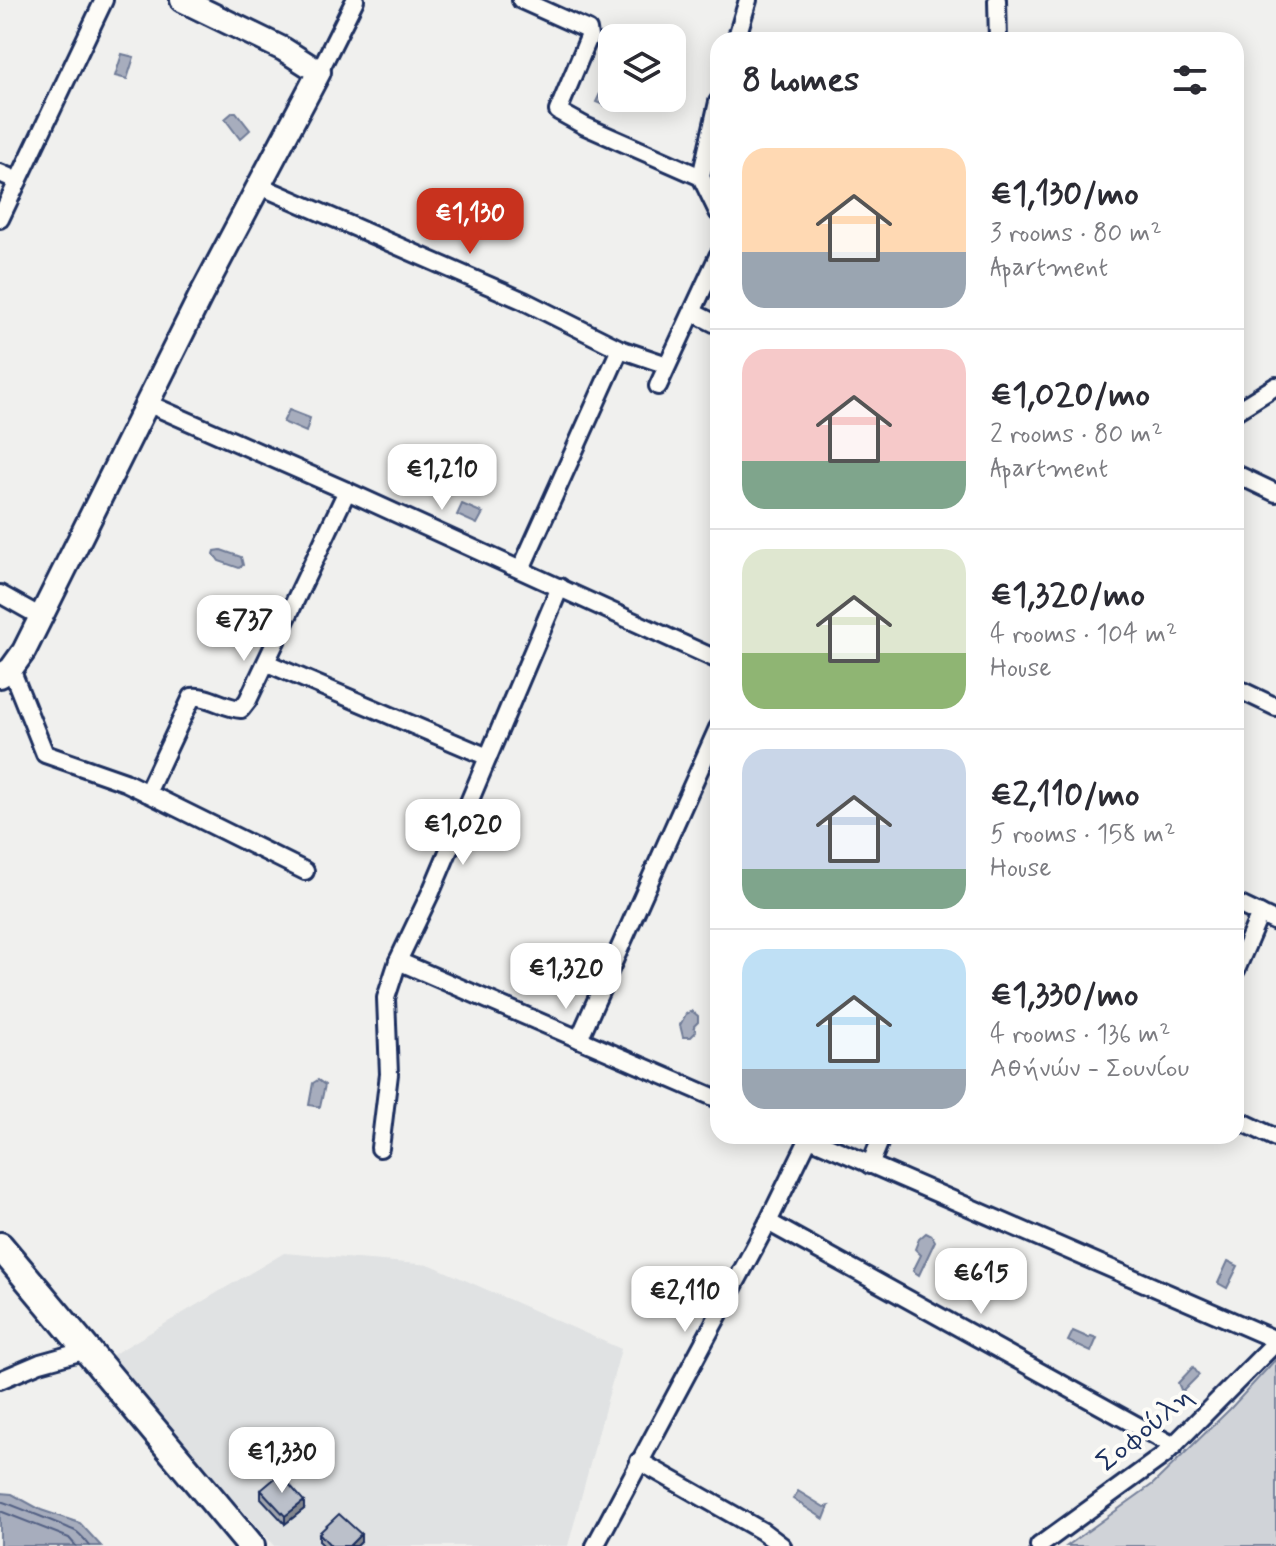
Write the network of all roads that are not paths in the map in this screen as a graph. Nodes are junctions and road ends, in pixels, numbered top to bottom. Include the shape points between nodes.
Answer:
1 (104, 0) edge
2 (182, 0) edge
3 (355, 0) edge
4 (521, 0) edge
5 (748, 0) edge
6 (997, 0) edge
7 (738, 32) edge
8 (998, 32) edge
9 (319, 72) junction
10 (710, 137) edge
11 (0, 173) edge
12 (701, 177) junction
13 (18, 181) junction
14 (258, 185) junction
15 (710, 196) edge
16 (0, 219) edge
17 (710, 275) edge
18 (694, 313) junction
19 (710, 321) edge
20 (620, 349) junction
21 (667, 365) junction
22 (658, 386) dead end
23 (1276, 386) edge
24 (149, 404) junction
25 (1244, 406) edge
26 (1244, 478) edge
27 (347, 491) junction
28 (1276, 493) edge
29 (521, 569) junction
30 (560, 587) junction
31 (0, 594) edge
32 (41, 617) junction
33 (710, 656) edge
34 (267, 663) junction
35 (5, 673) edge
36 (1244, 692) edge
37 (1276, 707) edge
38 (710, 746) edge
39 (488, 757) junction
40 (147, 793) junction
41 (305, 871) dead end
42 (1244, 907) edge
43 (1260, 914) junction
44 (1276, 922) edge
45 (1244, 951) edge
46 (398, 961) junction
47 (579, 1039) junction
48 (710, 1096) edge
49 (1244, 1123) edge
50 (1276, 1138) edge
51 (804, 1144) edge
52 (823, 1144) edge
53 (879, 1144) edge
54 (380, 1148) dead end
55 (870, 1165) junction
56 (768, 1222) junction
57 (0, 1246) edge
58 (1276, 1341) edge
59 (87, 1350) junction
60 (0, 1380) edge
61 (1174, 1446) junction
62 (639, 1461) junction
63 (251, 1546) edge
64 (595, 1546) edge
65 (782, 1546) edge
66 (1039, 1546) edge

1 - 13 street
2 - 9 street
3 - 9 street
4 - 12 street via 588,30 558,111
5 - 7 street
6 - 8 street
9 - 14 street
10 - 12 street
11 - 13 street
12 - 15 street
13 - 16 street
14 - 20 street via 524,301
14 - 24 street
17 - 18 street
18 - 19 street
18 - 21 street
20 - 21 street
20 - 29 street
21 - 22 street
23 - 25 street
24 - 27 street
24 - 32 street
26 - 28 street
27 - 29 street
27 - 34 street
29 - 30 street
30 - 33 street
30 - 39 street
31 - 32 street
32 - 35 street via 24,651
34 - 39 street
34 - 40 street via 241,709 192,697
35 - 40 street via 45,754
36 - 37 street
38 - 47 street
39 - 46 street
40 - 41 street
42 - 43 street
43 - 44 street
43 - 45 street
46 - 47 street
46 - 54 street via 386,998 389,1074
47 - 48 street
49 - 50 street
51 - 56 street
52 - 55 street
53 - 55 street
55 - 58 street
56 - 61 street
56 - 62 street
57 - 59 main road
58 - 61 street, Σοφούλη
59 - 60 street
59 - 63 main road
61 - 66 street, Σοφούλη
62 - 64 street
62 - 65 street

